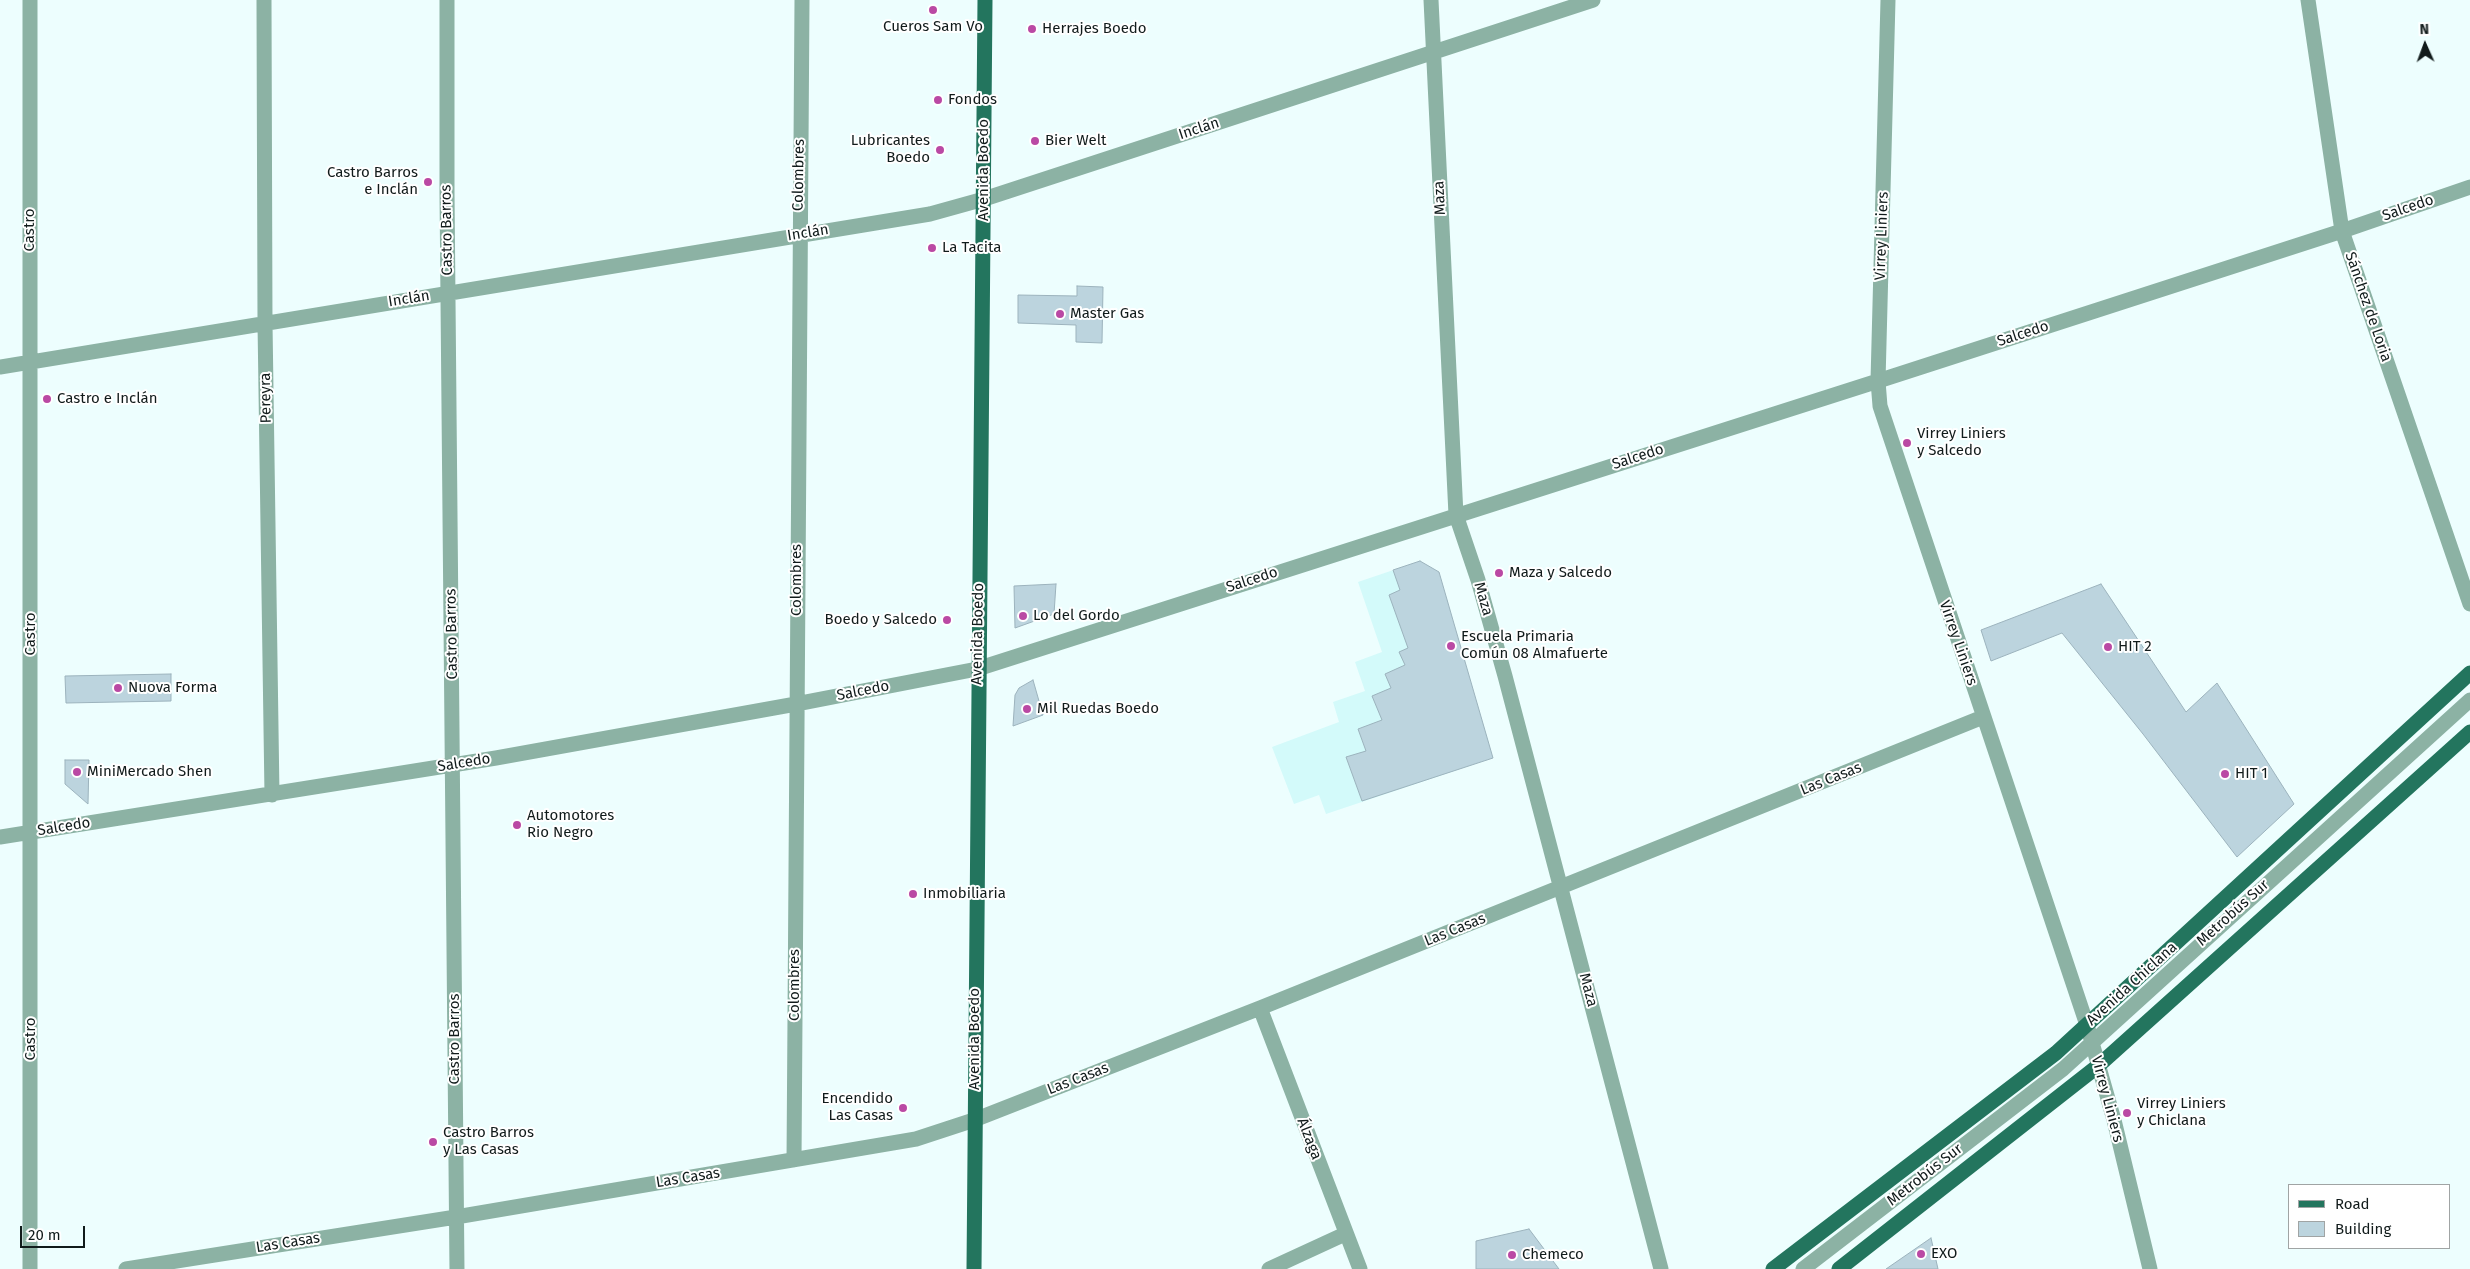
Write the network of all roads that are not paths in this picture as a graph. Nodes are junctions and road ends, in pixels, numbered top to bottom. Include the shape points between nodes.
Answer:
1 (30, 0) edge
2 (264, 0) edge
3 (447, 0) edge
4 (802, 0) edge
5 (985, 0) edge
6 (1431, 0) edge
7 (1593, 0) edge
8 (1888, 0) edge
9 (2308, 0) edge
10 (1433, 53) junction
11 (2470, 187) edge
12 (984, 200) junction
13 (2342, 231) junction
14 (799, 234) junction
15 (448, 293) junction
16 (265, 323) junction
17 (30, 362) junction
18 (0, 367) edge
19 (1878, 381) junction
20 (1456, 515) junction
21 (2470, 604) edge
22 (978, 669) junction
23 (2470, 673) edge
24 (2470, 700) edge
25 (796, 704) junction
26 (1983, 718) junction
27 (2470, 732) edge
28 (454, 765) junction
29 (272, 795) junction
30 (31, 832) junction
31 (0, 837) edge
32 (1562, 887) junction
33 (1260, 1008) junction
34 (2087, 1025) junction
35 (2091, 1041) junction
36 (2098, 1066) junction
37 (974, 1120) junction
38 (794, 1160) junction
39 (456, 1217) junction
40 (1345, 1234) junction
41 (30, 1269) edge
42 (126, 1269) edge
43 (457, 1269) edge
44 (974, 1269) edge
45 (1269, 1269) edge
46 (1360, 1269) edge
47 (1661, 1269) edge
48 (1773, 1269) edge
49 (1803, 1269) edge
50 (1839, 1269) edge
51 (2150, 1269) edge

1 - 17 street, Castro
2 - 16 street, Pereyra
3 - 15 street, Castro Barros
4 - 14 street, Colombres
5 - 12 main road, Avenida Boedo
6 - 10 street, Maza
7 - 10 street, Inclán
8 - 19 street, Virrey Liniers
9 - 13 street, Sánchez de Loria
10 - 12 street, Inclán
10 - 20 street, Maza
11 - 13 street, Salcedo
12 - 14 street, Inclán via 930,214
12 - 22 main road, Avenida Boedo
13 - 19 street, Salcedo
13 - 21 street, Sánchez de Loria
14 - 15 street, Inclán
14 - 25 street, Colombres
15 - 16 street, Inclán
15 - 28 street, Castro Barros
16 - 17 street, Inclán
16 - 29 street, Pereyra
17 - 18 street, Inclán
17 - 30 street, Castro
19 - 20 street, Salcedo
19 - 26 street, Virrey Liniers via 1880,406 1893,449
20 - 22 street, Salcedo
20 - 32 street, Maza via 1481,590
22 - 25 street, Salcedo
22 - 37 main road, Avenida Boedo
23 - 34 main road, Avenida Chiclana
24 - 35 street, Metrobús Sur
25 - 28 street, Salcedo
25 - 38 street, Colombres
26 - 32 street, Las Casas
26 - 34 street, Virrey Liniers
27 - 36 main road
28 - 29 street, Salcedo
28 - 39 street, Castro Barros
29 - 30 street, Salcedo
30 - 31 street, Salcedo
30 - 41 street, Castro
32 - 33 street, Las Casas
32 - 47 street, Maza
33 - 37 street, Las Casas
33 - 40 street, Álzaga
34 - 35 street, Virrey Liniers
34 - 48 main road, Avenida Chiclana via 2056,1053
35 - 36 street, Virrey Liniers
35 - 49 street, Metrobús Sur via 2063,1069
36 - 50 main road
36 - 51 street, Virrey Liniers
37 - 38 street, Las Casas via 916,1139
37 - 44 main road, Avenida Boedo
38 - 39 street, Las Casas
39 - 42 street, Las Casas
39 - 43 street, Castro Barros
40 - 45 street
40 - 46 street, Álzaga

